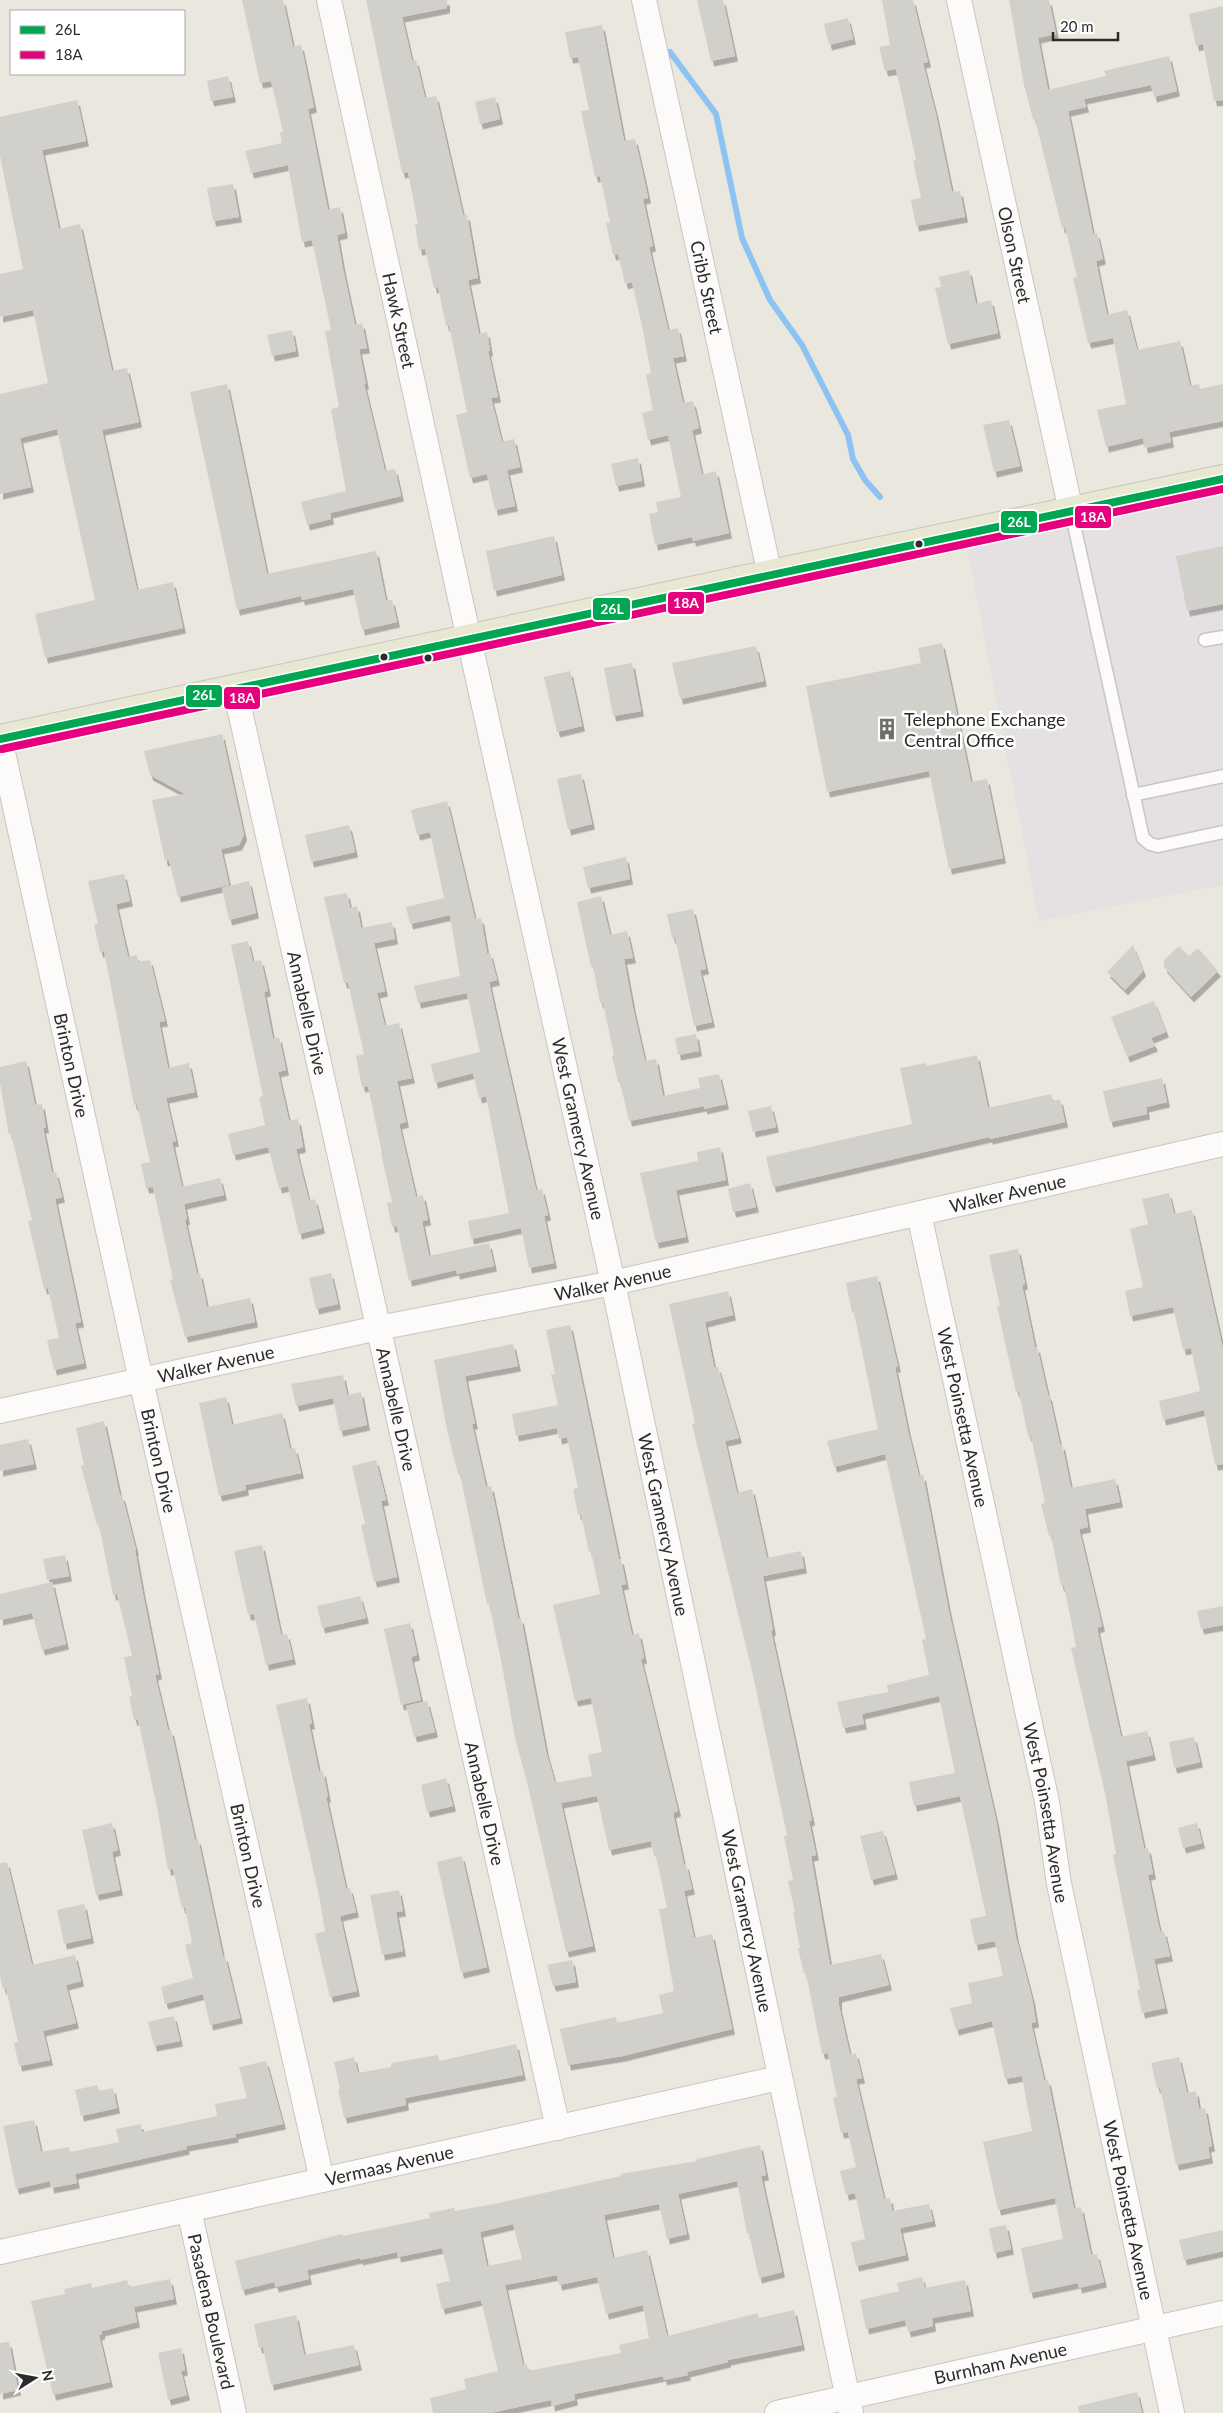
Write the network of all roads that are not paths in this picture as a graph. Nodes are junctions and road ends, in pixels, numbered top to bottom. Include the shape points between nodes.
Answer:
1 (329, 0) edge
2 (644, 0) edge
3 (959, 0) edge
4 (1223, 480) edge
5 (1070, 511) junction
6 (770, 575) junction
7 (1223, 637) edge
8 (469, 639) junction
9 (1206, 640) dead end
10 (235, 689) junction
11 (0, 739) edge
12 (1223, 776) edge
13 (1133, 795) junction
14 (1223, 832) edge
15 (1223, 1144) edge
16 (919, 1214) junction
17 (613, 1283) junction
18 (378, 1328) junction
19 (141, 1380) junction
20 (0, 1410) edge
21 (779, 2078) junction
22 (558, 2128) junction
23 (322, 2180) junction
24 (189, 2210) junction
25 (1, 2247) edge
26 (1223, 2313) edge
27 (1154, 2329) junction
28 (850, 2405) edge
29 (234, 2413) edge
30 (777, 2413) edge
31 (1172, 2413) edge

1 - 8 street, Hawk Street
2 - 6 street, Cribb Street
3 - 5 street, Olson Street
4 - 5 main road
5 - 6 main road
5 - 13 lane
6 - 8 main road
7 - 9 lane
8 - 10 main road
8 - 17 street, West Gramercy Avenue
10 - 11 main road
10 - 18 street, Annabelle Drive
11 - 19 street, Brinton Drive
12 - 13 lane
13 - 14 lane via 1144,838 1150,844 1158,846
15 - 16 street, Walker Avenue
16 - 17 street, Walker Avenue
16 - 27 street, West Poinsetta Avenue via 1047,1802 1059,1884
17 - 18 street, Walker Avenue
17 - 21 street, West Gramercy Avenue
18 - 19 street, Walker Avenue
18 - 22 street, Annabelle Drive
19 - 20 street, Walker Avenue
19 - 23 street, Brinton Drive
21 - 22 street, Vermaas Avenue
21 - 28 street, West Gramercy Avenue
22 - 23 street, Vermaas Avenue
23 - 24 street, Vermaas Avenue
24 - 25 street, Vermaas Avenue
24 - 29 street, Pasadena Boulevard
26 - 27 street, Burnham Avenue
27 - 28 street, Burnham Avenue
27 - 31 street, West Poinsetta Avenue
28 - 30 street, Burnham Avenue

